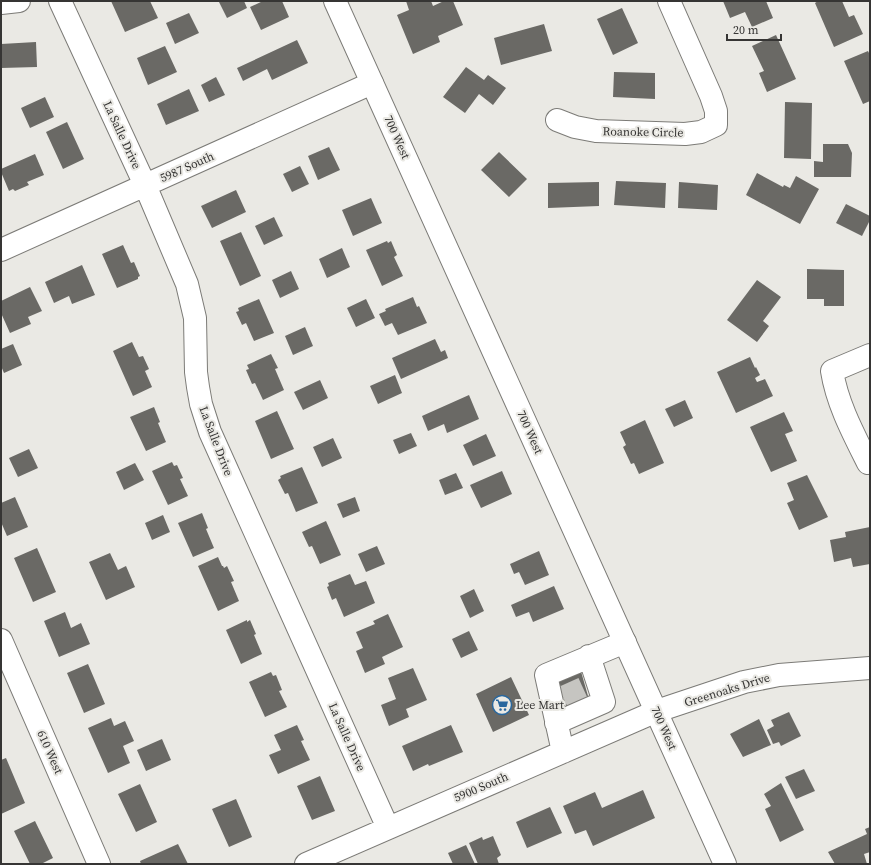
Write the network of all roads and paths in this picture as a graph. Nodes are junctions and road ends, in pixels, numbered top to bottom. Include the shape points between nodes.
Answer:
1 (19, 1) edge
2 (60, 1) edge
3 (335, 1) edge
4 (669, 1) edge
5 (1, 3) edge
6 (372, 83) junction
7 (557, 120) dead end
8 (145, 185) junction
9 (1, 250) edge
10 (870, 355) edge
11 (868, 463) dead end
12 (1, 640) edge
13 (625, 642) junction
14 (589, 656) junction
15 (870, 668) edge
16 (656, 711) junction
17 (556, 723) junction
18 (563, 752) junction
19 (388, 828) junction
20 (99, 864) edge
21 (306, 864) edge
22 (725, 864) edge

1 - 5 street
2 - 8 street, La Salle Drive
3 - 6 street, 700 West
4 - 7 street, Roanoke Circle via 711,96 716,111 716,125 700,132 685,134 596,131 574,127
6 - 8 street, 5987 South
6 - 13 street, 700 West
8 - 9 street, 5987 South
8 - 19 street, La Salle Drive via 181,267 192,301 196,318 196,372 201,404 210,432
10 - 11 street via 832,371 839,400
12 - 20 street, 610 West
13 - 14 street
13 - 16 street, 700 West
14 - 17 street via 546,674 558,700
14 - 17 street via 591,685 604,702
15 - 16 street, Greenoaks Drive via 779,675 744,682
16 - 18 street, 5900 South
16 - 22 street, 700 West
17 - 18 street
18 - 19 street, 5900 South
19 - 21 street, 5900 South

